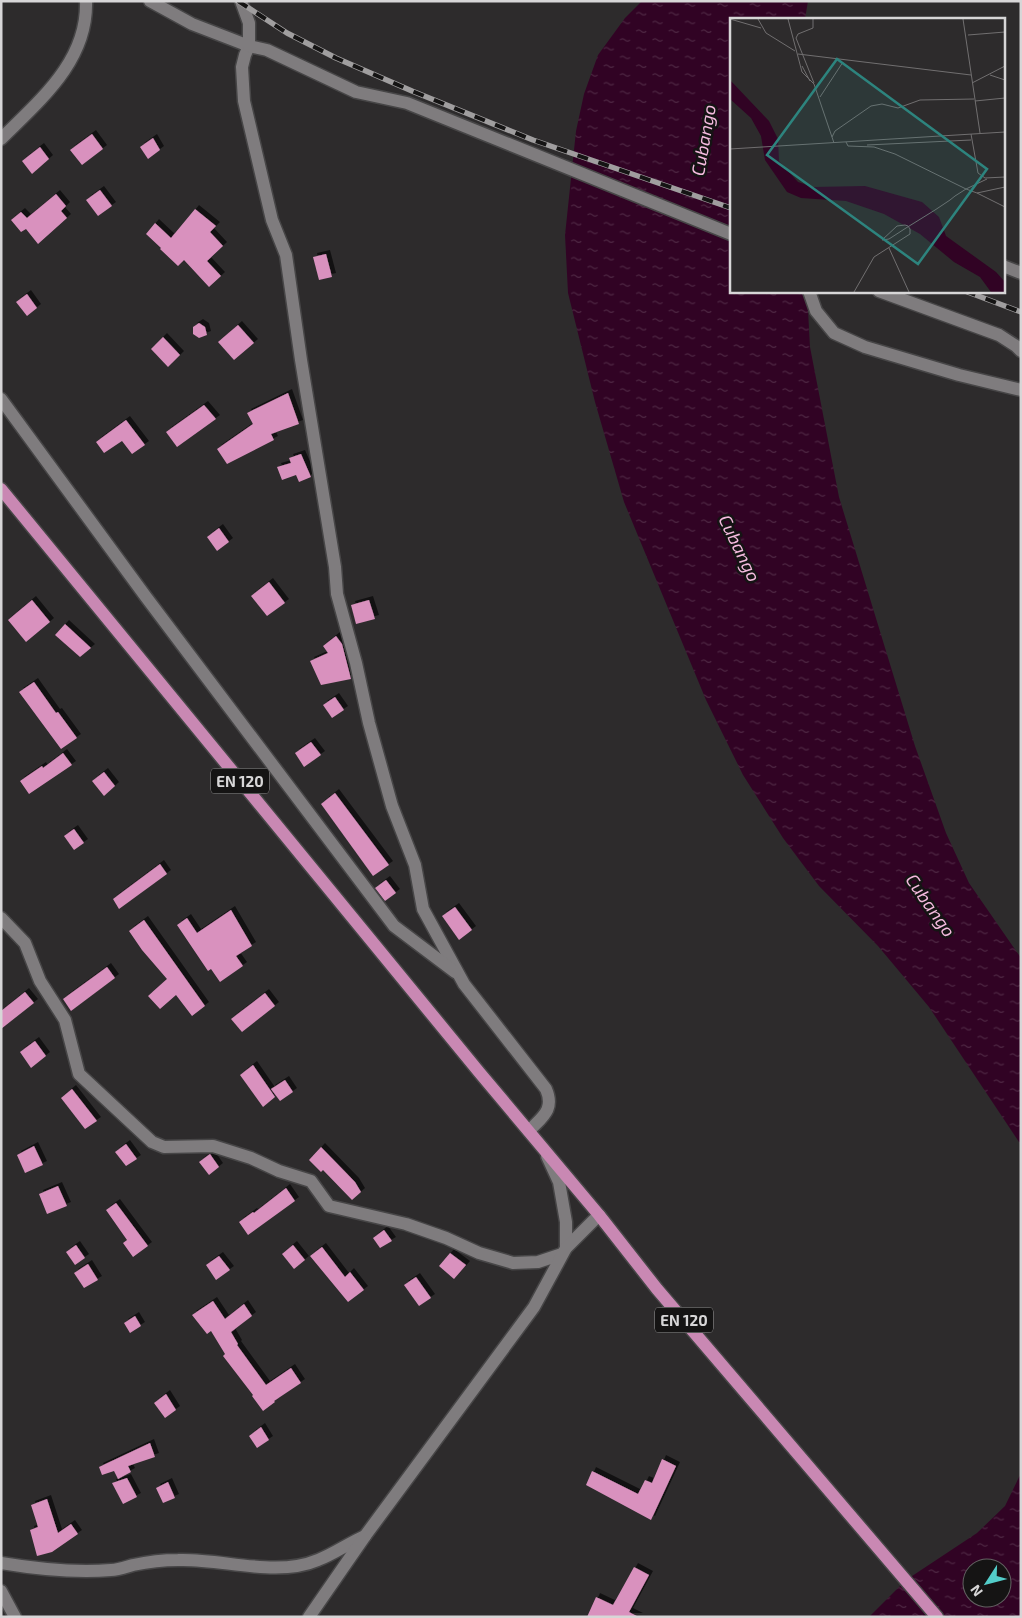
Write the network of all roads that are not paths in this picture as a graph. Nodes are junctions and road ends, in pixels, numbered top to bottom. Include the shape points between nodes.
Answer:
1 (86, 1) edge
2 (150, 1) edge
3 (241, 1) edge
4 (249, 46) junction
5 (1, 139) edge
6 (730, 234) edge
7 (1004, 266) edge
8 (1021, 273) edge
9 (809, 292) edge
10 (882, 292) edge
11 (1021, 350) edge
12 (1021, 390) edge
13 (1, 399) edge
14 (1, 489) edge
15 (1, 918) edge
16 (457, 973) junction
17 (529, 1132) junction
18 (543, 1148) junction
19 (599, 1215) junction
20 (564, 1251) junction
21 (365, 1536) junction
22 (1, 1563) edge
23 (1, 1591) edge
24 (15, 1617) edge
25 (309, 1617) edge
26 (937, 1617) edge

1 - 5 street via 78,49 44,97
2 - 4 street via 192,24
3 - 4 street via 249,23
4 - 6 street via 268,50 356,92 408,103
4 - 16 street via 242,67 244,100 272,220 286,255 335,567 336,594 392,806 415,865 423,909
7 - 8 street
9 - 12 street via 816,311 834,333 865,347
10 - 11 street via 998,335
13 - 16 street via 394,926
14 - 17 main road, EN 120
15 - 20 street via 25,943 40,981 65,1020 79,1074 152,1142 164,1147 213,1146 229,1150 311,1181 329,1206 406,1224 479,1254 513,1263 538,1262
16 - 17 street via 550,1097 549,1109
17 - 18 main road, EN 120
18 - 19 main road, EN 120
18 - 20 street via 559,1182 566,1222
19 - 20 street
19 - 26 main road, EN 120 via 657,1288
20 - 21 street via 534,1307
21 - 22 street via 317,1561 270,1568 193,1560 90,1571
21 - 25 street
23 - 24 street

